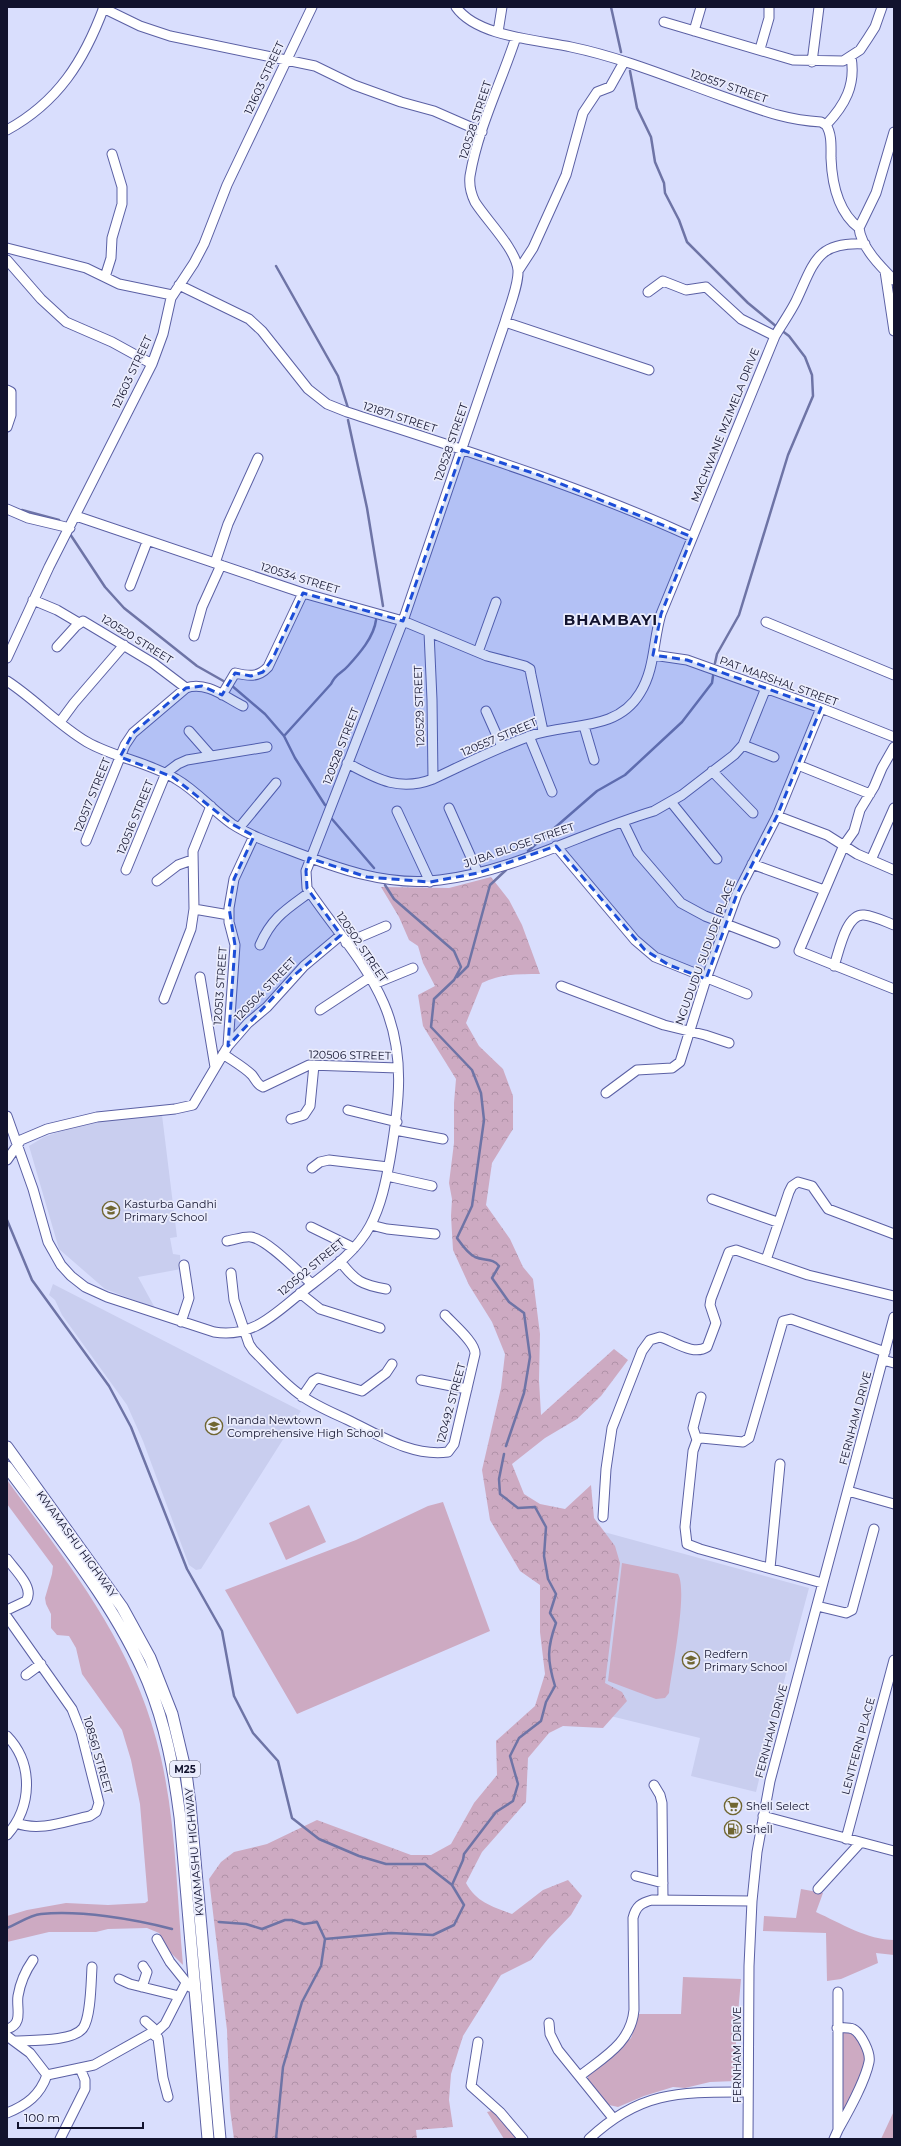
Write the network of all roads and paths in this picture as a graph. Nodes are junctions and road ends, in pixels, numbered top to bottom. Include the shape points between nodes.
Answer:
1 (312, 7) edge
2 (456, 7) edge
3 (502, 7) edge
4 (701, 7) edge
5 (769, 7) edge
6 (819, 7) edge
7 (882, 7) edge
8 (104, 8) edge
9 (664, 22) dead end
10 (694, 31) junction
11 (498, 32) junction
12 (516, 37) junction
13 (760, 49) junction
14 (851, 57) junction
15 (286, 58) junction
16 (624, 62) junction
17 (812, 62) junction
18 (826, 125) junction
19 (7, 130) edge
20 (482, 132) junction
21 (894, 132) edge
22 (112, 154) dead end
23 (859, 228) junction
24 (865, 244) junction
25 (7, 248) edge
26 (8, 264) edge
27 (518, 271) junction
28 (885, 271) junction
29 (105, 277) junction
30 (894, 280) edge
31 (179, 285) junction
32 (648, 292) dead end
33 (172, 295) junction
34 (505, 322) junction
35 (778, 330) junction
36 (894, 332) edge
37 (152, 364) junction
38 (649, 370) dead end
39 (7, 390) edge
40 (7, 427) edge
41 (462, 450) junction
42 (258, 458) dead end
43 (7, 509) edge
44 (76, 516) junction
45 (70, 528) junction
46 (692, 537) junction
47 (147, 542) junction
48 (218, 564) junction
49 (130, 586) dead end
50 (303, 593) junction
51 (33, 600) junction
52 (496, 602) dead end
53 (403, 621) junction
54 (766, 622) dead end
55 (78, 623) junction
56 (429, 632) junction
57 (194, 636) dead end
58 (124, 645) junction
59 (58, 646) dead end
60 (478, 652) junction
61 (653, 655) junction
62 (7, 658) edge
63 (894, 675) edge
64 (7, 681) edge
65 (186, 688) junction
66 (766, 688) junction
67 (224, 692) junction
68 (243, 706) dead end
69 (820, 708) junction
70 (486, 711) dead end
71 (60, 722) junction
72 (584, 726) junction
73 (189, 731) dead end
74 (543, 731) junction
75 (530, 736) junction
76 (894, 737) edge
77 (743, 745) junction
78 (502, 747) junction
79 (894, 747) edge
80 (267, 748) dead end
81 (212, 756) junction
82 (120, 757) junction
83 (774, 758) dead end
84 (594, 760) dead end
85 (347, 763) junction
86 (798, 765) junction
87 (712, 771) junction
88 (166, 773) junction
89 (433, 780) junction
90 (276, 783) dead end
91 (552, 792) dead end
92 (870, 794) junction
93 (672, 802) junction
94 (211, 806) junction
95 (449, 808) dead end
96 (894, 808) edge
97 (397, 811) dead end
98 (753, 813) dead end
99 (776, 816) junction
100 (623, 822) junction
101 (239, 828) junction
102 (254, 836) junction
103 (86, 841) dead end
104 (844, 845) junction
105 (556, 846) junction
106 (310, 858) junction
107 (717, 858) dead end
108 (192, 860) junction
109 (871, 860) junction
110 (752, 864) junction
111 (126, 870) dead end
112 (894, 870) edge
113 (478, 873) junction
114 (157, 881) dead end
115 (430, 882) junction
116 (824, 890) junction
117 (310, 892) junction
118 (194, 909) junction
119 (229, 915) junction
120 (726, 924) junction
121 (894, 925) edge
122 (386, 926) dead end
123 (341, 935) junction
124 (346, 943) junction
125 (775, 943) dead end
126 (260, 944) dead end
127 (834, 966) junction
128 (413, 968) dead end
129 (200, 977) dead end
130 (706, 979) junction
131 (372, 980) junction
132 (561, 986) dead end
133 (894, 989) edge
134 (747, 994) dead end
135 (164, 999) dead end
136 (320, 1010) dead end
137 (689, 1032) junction
138 (729, 1043) dead end
139 (225, 1050) junction
140 (314, 1065) junction
141 (214, 1068) junction
142 (398, 1068) junction
143 (606, 1093) dead end
144 (348, 1110) dead end
145 (7, 1116) edge
146 (291, 1119) dead end
147 (396, 1126) junction
148 (443, 1139) dead end
149 (18, 1144) junction
150 (7, 1160) edge
151 (388, 1167) junction
152 (312, 1168) dead end
153 (386, 1176) junction
154 (432, 1186) dead end
155 (712, 1199) dead end
156 (777, 1222) junction
157 (371, 1225) junction
158 (311, 1228) dead end
159 (435, 1234) dead end
160 (894, 1234) edge
161 (227, 1241) dead end
162 (354, 1248) junction
163 (766, 1260) junction
164 (340, 1261) junction
165 (184, 1265) dead end
166 (231, 1273) dead end
167 (312, 1284) junction
168 (386, 1289) dead end
169 (300, 1293) junction
170 (894, 1296) edge
171 (444, 1315) dead end
172 (894, 1317) edge
173 (182, 1322) junction
174 (380, 1328) dead end
175 (246, 1331) junction
176 (884, 1356) junction
177 (894, 1363) edge
178 (392, 1364) dead end
179 (421, 1380) dead end
180 (467, 1389) junction
181 (302, 1397) junction
182 (701, 1397) dead end
183 (697, 1440) junction
184 (7, 1447) edge
185 (780, 1464) dead end
186 (7, 1467) edge
187 (848, 1492) junction
188 (894, 1504) edge
189 (603, 1517) dead end
190 (874, 1529) dead end
191 (7, 1559) edge
192 (770, 1568) junction
193 (822, 1583) junction
194 (817, 1606) junction
195 (7, 1610) edge
196 (9, 1622) edge
197 (894, 1660) edge
198 (41, 1664) junction
199 (26, 1675) dead end
200 (7, 1736) edge
201 (654, 1785) dead end
202 (763, 1816) junction
203 (16, 1823) junction
204 (7, 1835) edge
205 (846, 1839) junction
206 (860, 1843) junction
207 (894, 1851) edge
208 (636, 1876) dead end
209 (663, 1883) junction
210 (818, 1889) dead end
211 (663, 1900) junction
212 (752, 1901) junction
213 (157, 1939) dead end
214 (33, 1960) dead end
215 (143, 1966) dead end
216 (92, 1967) dead end
217 (119, 1979) dead end
218 (186, 1983) junction
219 (142, 1987) junction
220 (195, 1991) junction
221 (838, 1992) dead end
222 (179, 1996) junction
223 (145, 2021) dead end
224 (549, 2023) dead end
225 (837, 2028) junction
226 (7, 2029) edge
227 (154, 2034) junction
228 (11, 2038) edge
229 (478, 2042) dead end
230 (80, 2068) junction
231 (47, 2075) junction
232 (580, 2076) junction
233 (748, 2092) junction
234 (168, 2097) dead end
235 (7, 2112) edge
236 (613, 2118) junction
237 (838, 2130) junction
238 (60, 2139) edge
239 (208, 2139) edge
240 (220, 2139) edge
241 (523, 2139) edge
242 (588, 2139) edge
243 (748, 2139) edge
244 (834, 2139) edge

1 - 15 street, 121603 STREET
2 - 11 street, 120557 STREET via 472,21
3 - 11 street
4 - 10 street
5 - 13 street via 769,18
6 - 17 street
7 - 14 street via 875,27
8 - 15 street via 155,32
8 - 19 street via 94,33 63,85 48,102
9 - 10 street
10 - 13 street
11 - 12 street, 120557 STREET
12 - 16 street, 120557 STREET via 572,47
12 - 20 street, 120528 STREET
13 - 17 street via 793,60
14 - 17 street via 843,61
14 - 18 street via 854,71 850,90 842,108
15 - 20 street via 315,66 354,85 434,111
15 - 31 street, 121603 STREET via 227,185 204,244
16 - 18 street, 120557 STREET via 782,117 821,122
16 - 27 street via 610,87 597,92 583,113 566,175 533,248
18 - 23 street via 836,192 850,219
20 - 27 street, 120528 STREET via 470,176 471,193 481,212 508,248
21 - 23 street via 874,198
22 - 29 street via 122,187 122,204 112,238 111,258
23 - 24 street
24 - 28 street
24 - 35 street, MACHWANE MZIMELA DRIVE via 838,244 817,258 807,274 796,302
25 - 29 street via 86,268
26 - 37 street via 66,322 112,342
27 - 34 street, 120528 STREET
28 - 30 street
28 - 36 street
29 - 33 street via 119,284
31 - 33 street, 121603 STREET
31 - 41 street, 121871 STREET via 241,314 254,323 308,389 327,404
32 - 35 street via 663,282 686,290 706,287 741,319
33 - 37 street, 121603 STREET via 163,334
34 - 38 street
34 - 41 street, 120528 STREET
35 - 46 street, MACHWANE MZIMELA DRIVE
37 - 44 street, 121603 STREET
39 - 40 street via 10,392
41 - 46 street, 121871 STREET via 539,475
41 - 53 street, 120528 STREET
42 - 48 street via 228,524
43 - 45 street via 28,518
44 - 45 street, 121603 STREET
44 - 47 street, 120534 STREET
45 - 51 street, 121603 STREET
46 - 61 street, MACHWANE MZIMELA DRIVE via 661,614
47 - 48 street, 120534 STREET
47 - 49 street
48 - 50 street, 120534 STREET
48 - 57 street
50 - 53 street, 120534 STREET
50 - 67 street via 273,658 263,672 251,676 233,676
51 - 55 street, 120520 STREET
51 - 62 street, 121603 STREET
52 - 60 street
53 - 56 street, 120534 STREET
53 - 85 street, 120528 STREET
54 - 63 street
55 - 58 street, 120520 STREET via 87,622
55 - 59 street
56 - 60 street, 120534 STREET
56 - 89 street, 120529 STREET
58 - 65 street, 120520 STREET via 165,671
58 - 71 street
60 - 74 street, 120534 STREET via 516,663 530,670
61 - 66 street, PAT MARSHAL STREET via 687,660
61 - 72 street, 120557 STREET via 640,694 633,702 626,709 604,721
64 - 71 street, JUBA BLOSE STREET
65 - 67 street via 202,686
65 - 82 street, 120517 STREET via 132,732
66 - 69 street, PAT MARSHAL STREET
66 - 77 street, JUBA BLOSE STREET
67 - 68 street
69 - 76 street, PAT MARSHAL STREET
69 - 86 street, NGUDUDU SUDUDE PLACE
70 - 78 street
71 - 82 street, JUBA BLOSE STREET via 85,741
72 - 74 street, 120557 STREET
72 - 84 street
73 - 81 street
74 - 75 street, 120557 STREET
75 - 78 street, 120557 STREET
75 - 91 street
77 - 83 street
77 - 87 street, JUBA BLOSE STREET
78 - 89 street, 120557 STREET
79 - 92 street
80 - 81 street
81 - 88 street via 182,762
82 - 88 street, JUBA BLOSE STREET
82 - 103 street, 120517 STREET
85 - 89 street, 120557 STREET via 375,777 398,784 415,785
85 - 106 street, 120528 STREET
86 - 92 street
86 - 99 street, NGUDUDU SUDUDE PLACE
87 - 93 street, JUBA BLOSE STREET
87 - 98 street
88 - 94 street, JUBA BLOSE STREET via 185,784
88 - 111 street, 120516 STREET
90 - 101 street
92 - 104 street via 860,810 854,831
93 - 100 street, JUBA BLOSE STREET
93 - 107 street
94 - 101 street, JUBA BLOSE STREET
94 - 108 street via 197,837
95 - 113 street
96 - 109 street
97 - 115 street
99 - 104 street via 827,835
99 - 110 street, NGUDUDU SUDUDE PLACE
100 - 105 street, JUBA BLOSE STREET
100 - 120 street via 638,852 681,903
101 - 102 street, JUBA BLOSE STREET
102 - 106 street, JUBA BLOSE STREET
102 - 119 street, 120513 STREET via 234,879
104 - 109 street
104 - 116 street
105 - 113 street, JUBA BLOSE STREET
105 - 130 street via 645,950 669,965
106 - 115 street, JUBA BLOSE STREET via 367,877
106 - 117 street, 120502 STREET via 306,878
108 - 114 street via 178,865
108 - 118 street
109 - 112 street
110 - 116 street
110 - 120 street, NGUDUDU SUDUDE PLACE
113 - 115 street, JUBA BLOSE STREET
116 - 127 street via 799,951
117 - 123 street, 120502 STREET
117 - 126 street via 278,916 267,929
118 - 119 street
118 - 135 street via 191,929
119 - 139 street, 120513 STREET via 235,945
120 - 125 street
120 - 130 street, NGUDUDU SUDUDE PLACE
121 - 127 street via 863,915 854,918 847,928
122 - 124 street
123 - 124 street, 120502 STREET
123 - 139 street, 120504 STREET via 292,978
124 - 131 street, 120502 STREET
127 - 133 street
128 - 131 street
129 - 141 street
130 - 134 street
130 - 137 street, NGUDUDU SUDUDE PLACE
131 - 136 street
131 - 142 street, 120502 STREET via 385,1006 394,1034
132 - 137 street
137 - 138 street via 705,1034
137 - 143 street, NGUDUDU SUDUDE PLACE via 678,1065 666,1069 637,1070
139 - 140 street, 120506 STREET via 262,1087 301,1068
139 - 141 street, 120504 STREET
140 - 142 street, 120506 STREET
140 - 146 street via 310,1106 304,1115
141 - 149 street, 120504 STREET via 193,1104 175,1109 97,1118 56,1126 24,1138
142 - 147 street, 120502 STREET via 399,1098
144 - 147 street
145 - 149 street
147 - 148 street
147 - 151 street, 120502 STREET
149 - 150 street
149 - 173 street, 120502 STREET via 48,1242 61,1265 92,1291
151 - 152 street via 330,1160 320,1162
151 - 153 street, 120502 STREET
153 - 154 street
153 - 157 street, 120502 STREET
155 - 156 street
156 - 160 street via 792,1186 803,1182 812,1186 828,1209
156 - 163 street
157 - 159 street
157 - 162 street, 120502 STREET
158 - 162 street
161 - 167 street via 250,1236 258,1239
162 - 164 street, 120502 STREET
163 - 170 street via 808,1275
163 - 189 street via 736,1250 729,1252 711,1299 710,1305 716,1323 707,1347 693,1350 660,1337 654,1338 646,1345 612,1428
164 - 167 street, 120502 STREET
164 - 168 street via 359,1282
165 - 173 street via 188,1298
166 - 175 street, 120492 STREET via 234,1300
167 - 169 street, 120502 STREET
169 - 174 street via 320,1309
169 - 175 street, 120502 STREET via 264,1322
171 - 180 street, 120492 STREET via 476,1350
172 - 176 street, FERNHAM DRIVE
173 - 175 street, 120502 STREET via 224,1334
175 - 181 street, 120492 STREET via 253,1350
176 - 177 street
176 - 183 street via 791,1319 783,1321 749,1438 742,1442 706,1437
176 - 187 street, FERNHAM DRIVE
178 - 181 street via 386,1373 362,1391 318,1378
179 - 180 street
180 - 181 street, 120492 STREET via 454,1444 451,1450 444,1453 411,1449 397,1444
182 - 183 street via 693,1428
183 - 192 street via 693,1451 685,1527 687,1544 700,1550
184 - 240 main road, KWAMASHU HIGHWAY / M25 via 122,1607 150,1658 172,1714 186,1773 190,1804
185 - 192 street
186 - 220 main road, KWAMASHU HIGHWAY / M25 via 125,1634 142,1668 156,1706 174,1772
187 - 188 street
187 - 193 street, FERNHAM DRIVE
190 - 194 street via 852,1610 846,1613
191 - 195 street via 29,1593 26,1601
192 - 193 street
193 - 194 street, FERNHAM DRIVE
194 - 202 street, FERNHAM DRIVE
196 - 198 street, 108561 STREET
197 - 205 street, LENTFERN PLACE
198 - 199 street
198 - 203 street, 108561 STREET via 76,1718 100,1803 96,1812 90,1816 39,1827 28,1828
200 - 203 street via 18,1750 27,1776 26,1800
201 - 209 street via 662,1803
202 - 205 street
202 - 212 street, FERNHAM DRIVE
203 - 204 street
205 - 206 street
206 - 207 street
206 - 210 street
208 - 209 street
209 - 211 street
211 - 212 street
211 - 232 street via 645,1902 634,1913 634,2010 628,2033
212 - 233 street, FERNHAM DRIVE
213 - 218 street
214 - 226 street via 18,1994 17,2021
215 - 219 street via 147,1972
216 - 228 street via 87,2016 83,2028 73,2035 58,2038
217 - 219 street
218 - 220 street
218 - 222 street
219 - 222 street
220 - 239 main road, KWAMASHU HIGHWAY / M25
221 - 225 street
222 - 227 street via 165,2024
223 - 227 street via 153,2028
224 - 232 street via 550,2034 558,2050
225 - 237 street
225 - 237 street via 852,2029 859,2034 870,2061
227 - 230 street via 148,2034 106,2060
227 - 234 street via 158,2038
228 - 231 street via 30,2053
229 - 241 street via 471,2086 500,2112
230 - 231 street
230 - 238 street via 85,2080 85,2089
231 - 235 street via 42,2089 22,2105
232 - 236 street
233 - 236 street via 674,2094 636,2105
233 - 243 street, FERNHAM DRIVE
236 - 242 street
237 - 244 street

